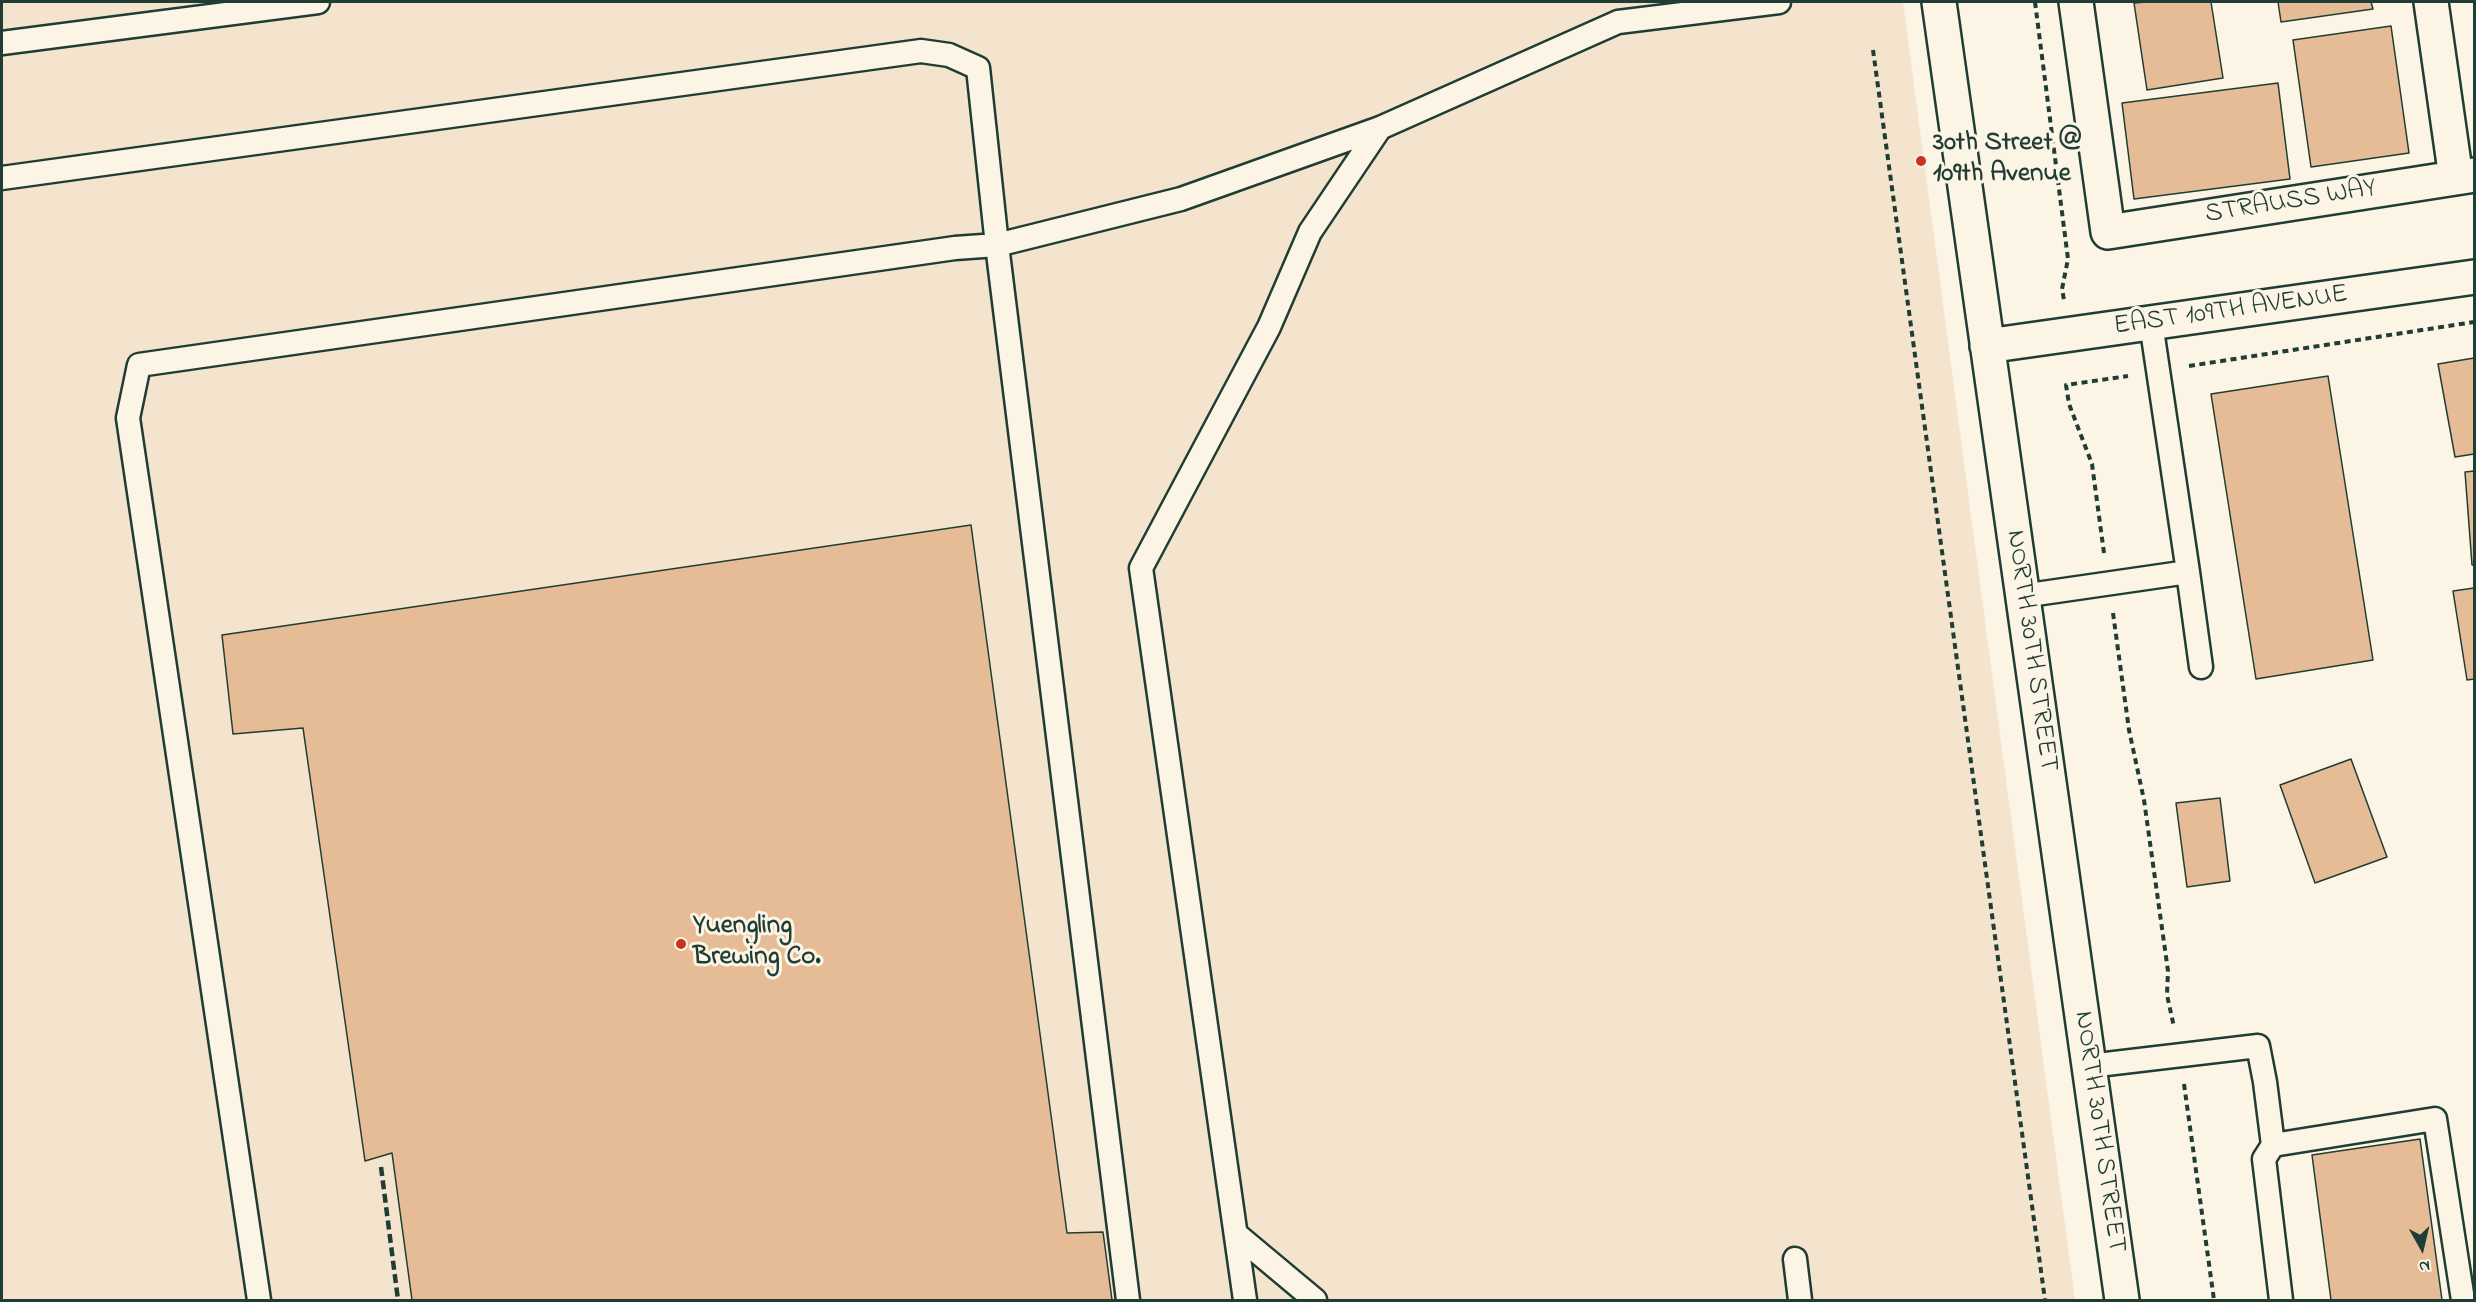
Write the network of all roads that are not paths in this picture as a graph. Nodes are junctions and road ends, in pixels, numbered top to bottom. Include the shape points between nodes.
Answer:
1 (318, 2) edge
2 (1779, 2) edge
3 (1940, 2) edge
4 (2076, 2) edge
5 (2431, 2) edge
6 (2, 43) edge
7 (1380, 128) junction
8 (2465, 177) edge
9 (2, 178) edge
10 (997, 245) junction
11 (2475, 278) edge
12 (2151, 323) junction
13 (1987, 346) junction
14 (2188, 572) junction
15 (2022, 596) junction
16 (2201, 667) dead end
17 (2089, 1066) junction
18 (2273, 1145) junction
19 (1236, 1234) junction
20 (1795, 1259) dead end
21 (259, 1300) edge
22 (1128, 1300) edge
23 (1245, 1300) edge
24 (1315, 1300) edge
25 (1800, 1300) edge
26 (2122, 1300) edge
27 (2281, 1300) edge
28 (2463, 1300) edge

1 - 6 lane
2 - 7 lane via 1618,21
3 - 13 main road, NORTH 30TH STREET
4 - 8 main road, STRAUSS WAY via 2108,232
5 - 8 main road
7 - 10 lane via 1180,199
7 - 19 lane via 1310,232 1269,327 1141,568
9 - 10 lane via 921,51 949,55 978,68
10 - 21 lane via 931,251 139,366 128,418
10 - 22 lane
11 - 12 main road, EAST 109TH AVENUE
12 - 13 main road, EAST 109TH AVENUE
12 - 14 lane
13 - 15 main road, NORTH 30TH STREET
14 - 15 lane
14 - 16 lane
15 - 17 main road, NORTH 30TH STREET
17 - 18 lane via 2258,1046
17 - 26 main road, NORTH 30TH STREET
18 - 27 lane via 2264,1159
18 - 28 lane via 2435,1119
19 - 23 lane
19 - 24 lane
20 - 25 lane

